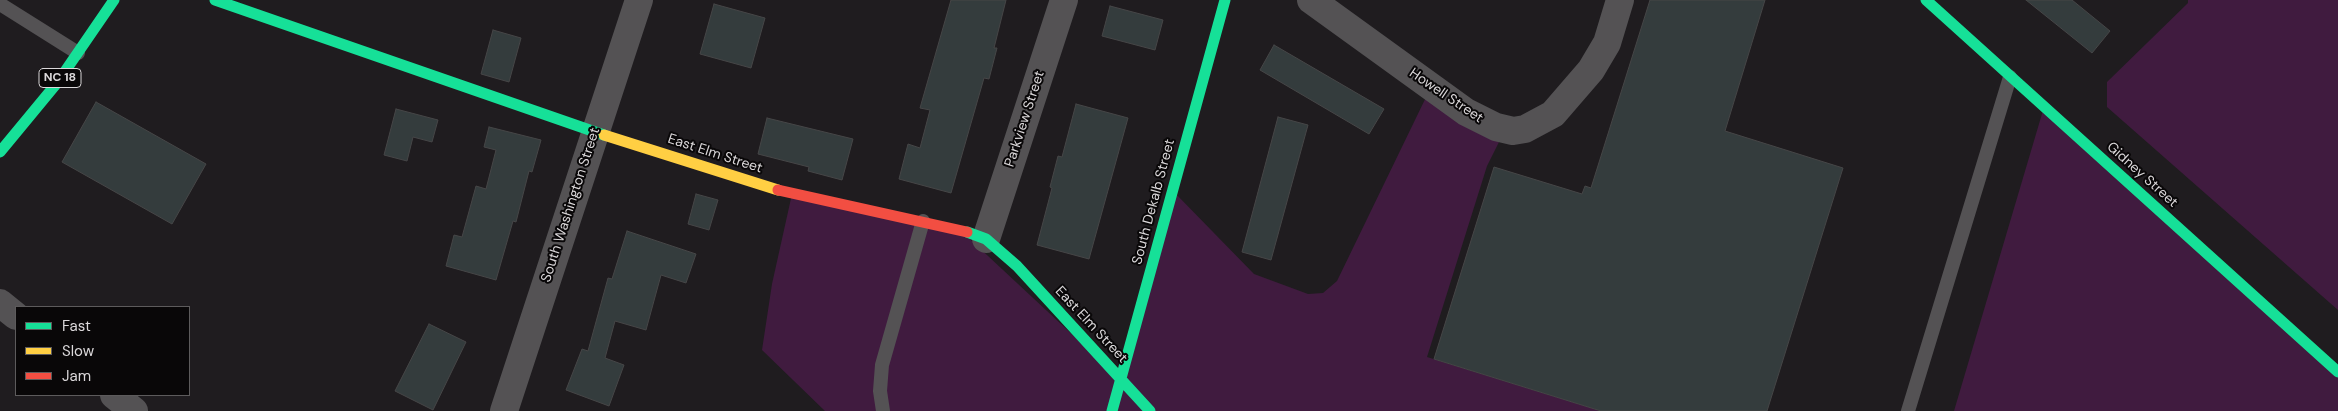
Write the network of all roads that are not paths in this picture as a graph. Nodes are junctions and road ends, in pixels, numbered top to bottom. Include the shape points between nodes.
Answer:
1 (114, 0) edge
2 (216, 0) edge
3 (638, 0) edge
4 (1064, 0) edge
5 (1225, 0) edge
6 (1312, 0) edge
7 (1620, 0) edge
8 (1926, 0) edge
9 (0, 4) edge
10 (78, 53) junction
11 (2010, 77) junction
12 (594, 132) junction
13 (0, 152) edge
14 (923, 221) junction
15 (986, 239) junction
16 (0, 303) edge
17 (15, 315) edge
18 (2338, 372) edge
19 (1121, 380) junction
20 (115, 396) edge
21 (134, 411) edge
22 (504, 411) edge
23 (883, 411) edge
24 (1112, 411) edge
25 (1150, 411) edge
26 (1908, 411) edge

1 - 10 street, NC 18
2 - 12 street, East Elm Street
3 - 12 street, South Washington Street
4 - 15 street, Parkview Street
5 - 19 street, South Dekalb Street
6 - 7 street, Howell Street via 1466,112 1496,127 1513,131 1525,129 1553,114 1591,70 1607,43
8 - 11 street, Gidney Street
9 - 10 lane
10 - 13 street, NC 18
11 - 18 street, Gidney Street
11 - 26 lane
12 - 14 street, East Elm Street via 792,194
12 - 22 street, South Washington Street
14 - 15 street, East Elm Street via 958,228
14 - 23 lane via 882,365 880,391
15 - 19 street, East Elm Street via 1017,266
16 - 17 street
19 - 24 street, South Dekalb Street
19 - 25 street, East Elm Street
20 - 21 street

